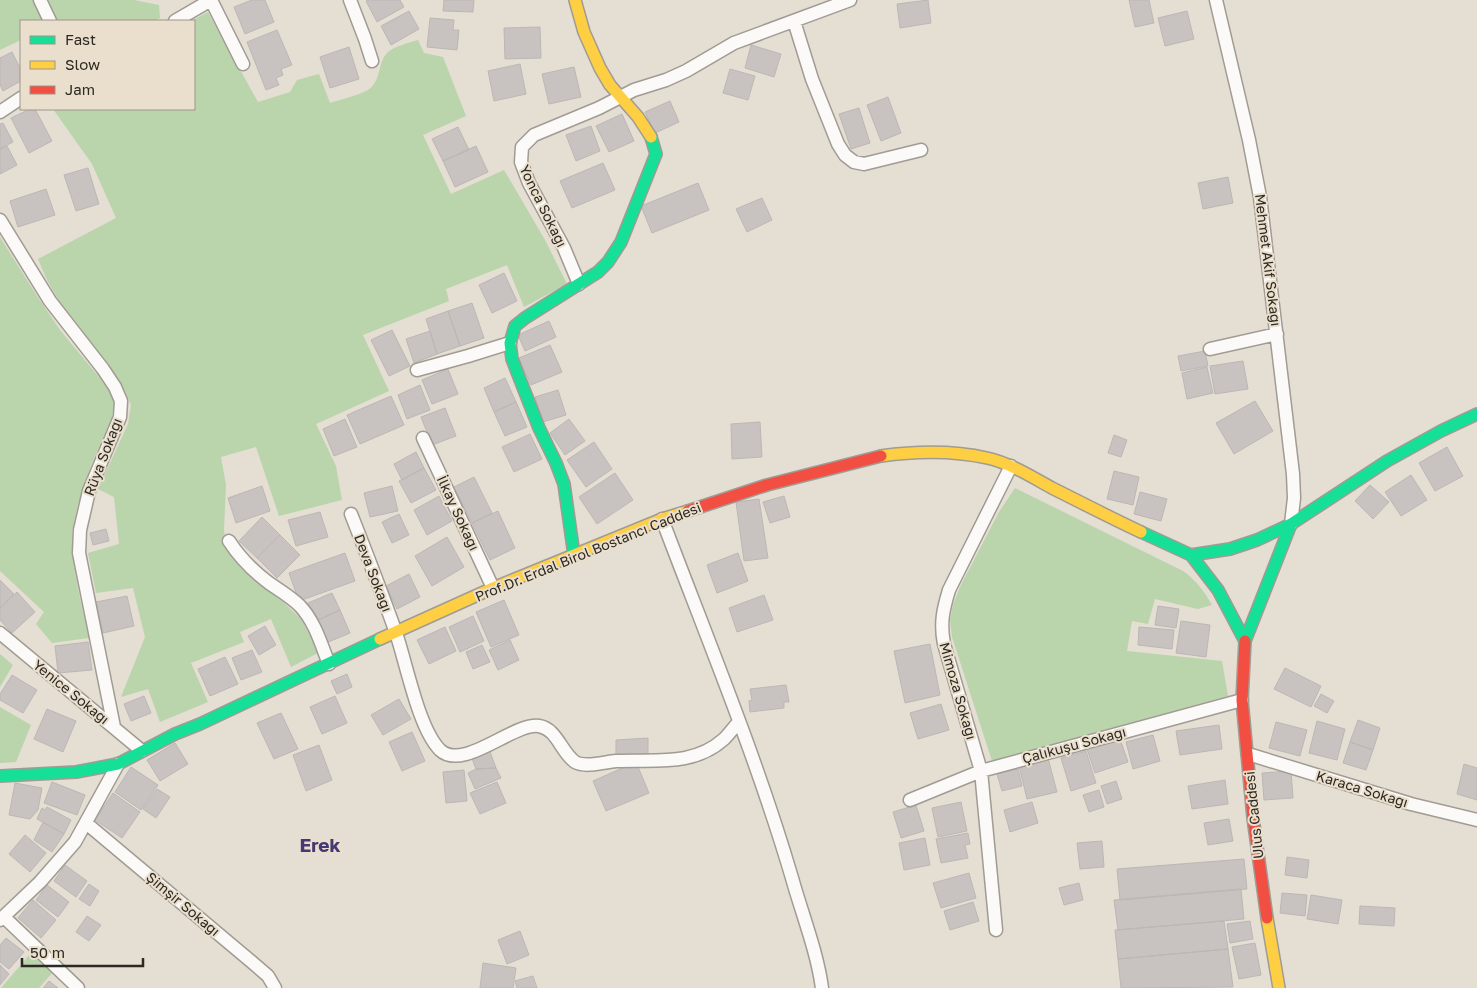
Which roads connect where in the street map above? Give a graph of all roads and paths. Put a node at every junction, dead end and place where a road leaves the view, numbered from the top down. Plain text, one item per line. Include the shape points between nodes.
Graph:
1 (40, 0) edge
2 (211, 0) edge
3 (350, 0) edge
4 (575, 0) edge
5 (850, 0) edge
6 (1216, 0) edge
7 (50, 20) edge
8 (177, 20) edge
9 (794, 21) junction
10 (372, 61) dead end
11 (243, 64) dead end
12 (620, 97) junction
13 (20, 99) edge
14 (0, 112) edge
15 (921, 150) dead end
16 (0, 220) edge
17 (579, 284) junction
18 (1277, 334) junction
19 (510, 343) junction
20 (1210, 349) dead end
21 (417, 370) dead end
22 (1477, 414) edge
23 (423, 438) dead end
24 (1011, 466) junction
25 (351, 514) dead end
26 (662, 519) junction
27 (1291, 524) junction
28 (230, 541) dead end
29 (574, 555) junction
30 (1191, 555) junction
31 (494, 588) junction
32 (396, 632) junction
33 (0, 633) edge
34 (1245, 640) junction
35 (329, 664) junction
36 (1242, 700) junction
37 (739, 722) junction
38 (114, 727) junction
39 (142, 751) junction
40 (1248, 754) junction
41 (118, 764) junction
42 (981, 771) junction
43 (0, 776) edge
44 (910, 800) dead end
45 (1477, 820) edge
46 (86, 823) junction
47 (2, 919) edge
48 (996, 930) dead end
49 (78, 988) edge
50 (275, 988) edge
51 (822, 988) edge
52 (1279, 988) edge

1 - 7 street
2 - 8 street
2 - 11 street
3 - 10 street
4 - 12 street via 594,56
5 - 9 street, Yonca Sokağı
6 - 18 street, Mehmet Akif Sokağı via 1260,197
9 - 12 street, Yonca Sokağı via 734,42 686,71
9 - 15 street via 812,79 845,155 864,164
12 - 17 street via 649,133 656,154 622,242 598,272
12 - 17 street, Yonca Sokağı via 534,135 522,147 521,162 529,183 564,248
13 - 14 street
16 - 38 street, Rüya Sokağı via 50,301 103,368 122,401 120,417 89,491 80,530 79,553
17 - 19 street via 515,326
18 - 20 street
18 - 27 street, Mehmet Akif Sokağı via 1293,474
19 - 21 street
19 - 29 street via 523,390 564,484
22 - 27 street via 1387,460
23 - 31 street, İlkay Sokağı
24 - 26 street, Prof.Dr. Erdal Birol Bostancı Caddesi via 988,458 949,452 897,453 792,478
24 - 30 street, Prof.Dr. Erdal Birol Bostancı Caddesi via 1104,516
24 - 42 street, Mimoza Sokağı via 949,590 941,629
25 - 32 street, Deva Sokağı
26 - 29 street, Prof.Dr. Erdal Birol Bostancı Caddesi
26 - 37 street
27 - 30 street via 1230,549
27 - 34 street, Ulus Caddesi
28 - 35 street via 250,568 304,612
29 - 31 street, Prof.Dr. Erdal Birol Bostancı Caddesi
30 - 34 street via 1218,590
31 - 32 street, Prof.Dr. Erdal Birol Bostancı Caddesi
32 - 35 street, Prof.Dr. Erdal Birol Bostancı Caddesi
32 - 37 street, Deva Sokağı via 426,727 441,751 448,754 465,755 537,725 553,734 577,763 679,760 707,751
33 - 38 street, Yenice Sokağı
34 - 36 street, Ulus Caddesi
35 - 39 street, Prof.Dr. Erdal Birol Bostancı Caddesi
36 - 40 street, Ulus Caddesi
36 - 42 street, Çalıkuşu Sokağı
37 - 51 street via 786,859
38 - 39 street, Yenice Sokağı
39 - 41 street, Prof.Dr. Erdal Birol Bostancı Caddesi
40 - 45 street, Karaca Sokağı via 1394,800
40 - 52 street, Ulus Caddesi via 1253,818
41 - 43 street, Prof.Dr. Erdal Birol Bostancı Caddesi via 76,772
41 - 46 street
42 - 44 street, Çalıkuşu Sokağı
42 - 48 street, Mimoza Sokağı
46 - 47 street via 66,853
46 - 50 street, Şimşir Sokağı via 268,976
47 - 49 street

